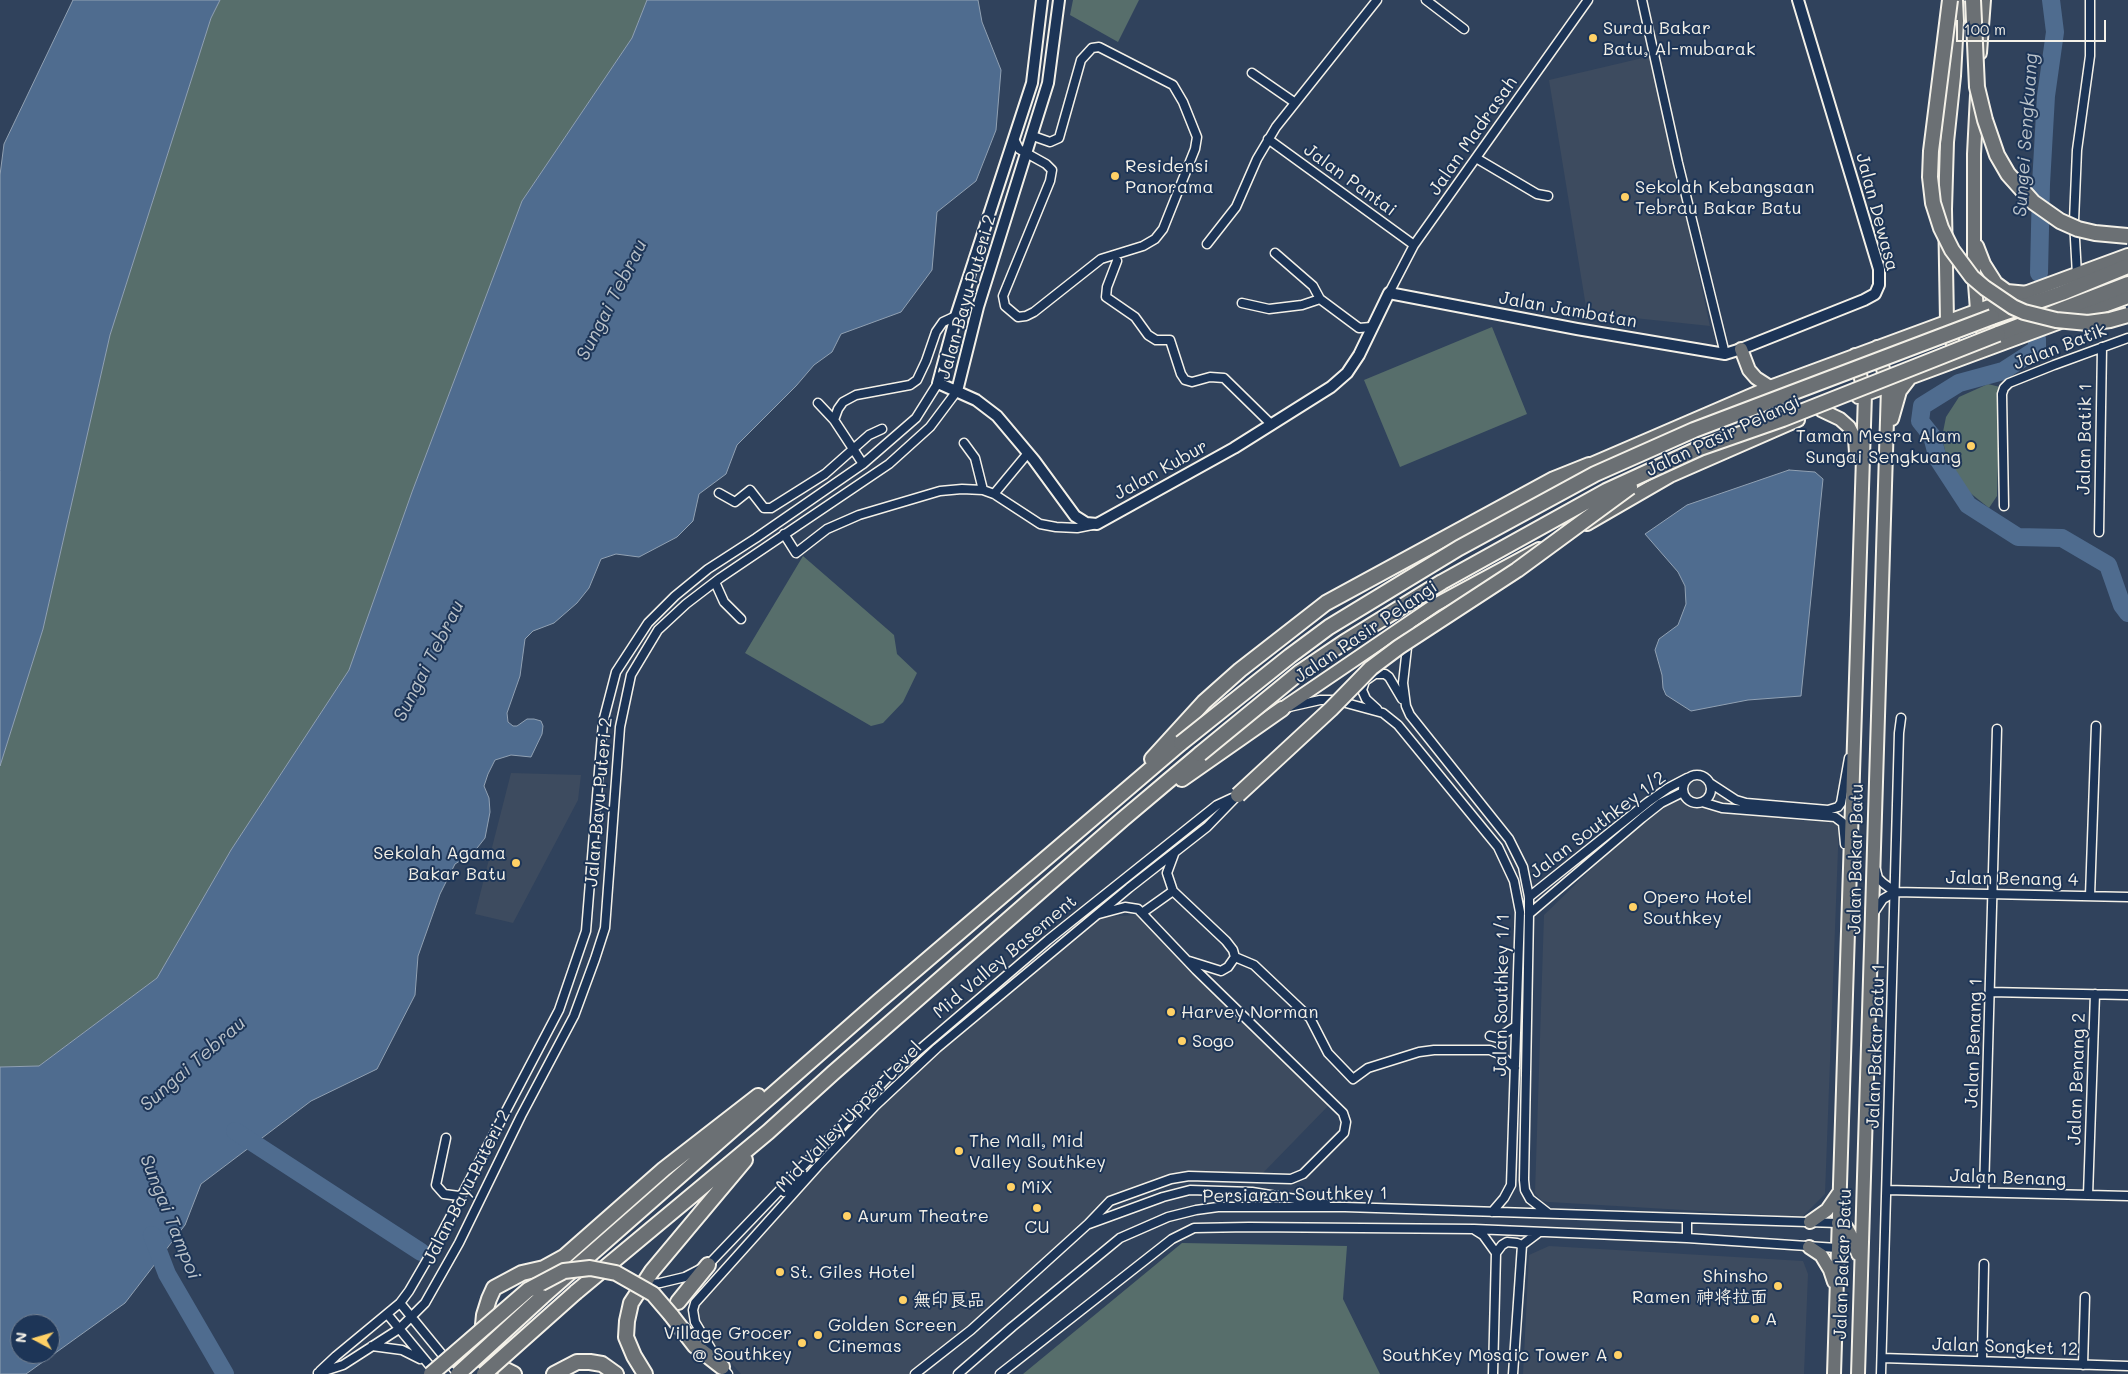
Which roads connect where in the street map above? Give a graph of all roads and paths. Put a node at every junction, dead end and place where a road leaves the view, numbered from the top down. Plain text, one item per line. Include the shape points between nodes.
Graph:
1 (1042, 0) edge
2 (1059, 0) edge
3 (1426, 0) edge
4 (1588, 0) edge
5 (1642, 0) edge
6 (1798, 0) edge
7 (1950, 0) edge
8 (1956, 0) edge
9 (1973, 0) edge
10 (1984, 0) edge
11 (2090, 0) edge
12 (1373, 1) edge
13 (1464, 29) dead end
14 (1252, 73) dead end
15 (1294, 102) junction
16 (1033, 136) junction
17 (1268, 139) junction
18 (1015, 141) junction
19 (1027, 155) junction
20 (1476, 158) junction
21 (1548, 196) dead end
22 (2128, 236) edge
23 (1973, 237) junction
24 (1207, 244) dead end
25 (1414, 245) junction
26 (1275, 253) dead end
27 (2128, 256) edge
28 (1117, 261) dead end
29 (2128, 266) edge
30 (2077, 275) junction
31 (2128, 284) edge
32 (1389, 293) junction
33 (2028, 293) junction
34 (2128, 297) edge
35 (1320, 299) junction
36 (1242, 303) dead end
37 (1977, 310) junction
38 (2128, 315) edge
39 (956, 316) junction
40 (1948, 322) junction
41 (1371, 327) junction
42 (2128, 338) edge
43 (1877, 347) junction
44 (1988, 348) junction
45 (2102, 348) junction
46 (1742, 349) junction
47 (1725, 354) junction
48 (1855, 355) junction
49 (1957, 360) junction
50 (1910, 378) junction
51 (938, 383) junction
52 (1770, 387) junction
53 (1888, 387) junction
54 (957, 391) junction
55 (1864, 394) junction
56 (818, 403) dead end
57 (1821, 410) junction
58 (834, 420) junction
59 (1272, 425) junction
60 (882, 428) dead end
61 (964, 443) dead end
62 (1886, 446) junction
63 (854, 449) junction
64 (1028, 453) junction
65 (863, 464) junction
66 (1589, 465) joint
67 (1653, 470) junction
68 (983, 490) junction
69 (719, 493) dead end
70 (1861, 493) junction
71 (994, 494) junction
72 (2004, 506) dead end
73 (1097, 524) junction
74 (2098, 532) dead end
75 (784, 534) junction
76 (714, 582) junction
77 (741, 619) dead end
78 (1410, 621) junction
79 (1406, 706) junction
80 (1282, 709) junction
81 (1383, 713) junction
82 (1901, 718) dead end
83 (2096, 726) dead end
84 (1997, 729) dead end
85 (1854, 747) junction
86 (1687, 778) junction
87 (1710, 783) junction
88 (1683, 792) junction
89 (1238, 795) junction
90 (1702, 802) junction
91 (1106, 809) junction
92 (1123, 819) junction
93 (1175, 852) junction
94 (1873, 862) junction
95 (1850, 887) junction
96 (1173, 891) junction
97 (1895, 892) junction
98 (1993, 894) junction
99 (2090, 896) junction
100 (1529, 897) junction
101 (2128, 897) edge
102 (1142, 913) junction
103 (1099, 914) junction
104 (1529, 914) junction
105 (1872, 915) junction
106 (1235, 957) junction
107 (1187, 960) junction
108 (1990, 992) junction
109 (2095, 994) junction
110 (2128, 995) edge
111 (879, 1001) junction
112 (1516, 1026) junction
113 (1490, 1036) dead end
114 (1515, 1068) junction
115 (768, 1132) junction
116 (446, 1138) dead end
117 (818, 1166) junction
118 (1887, 1190) junction
119 (1839, 1192) junction
120 (1984, 1192) junction
121 (2088, 1195) junction
122 (459, 1196) junction
123 (2128, 1196) edge
124 (1862, 1200) junction
125 (766, 1205) junction
126 (1345, 1207) junction
127 (1492, 1212) junction
128 (1550, 1214) junction
129 (1688, 1219) junction
130 (1810, 1222) junction
131 (1838, 1223) junction
132 (1088, 1224) junction
133 (1474, 1229) junction
134 (1543, 1232) junction
135 (1850, 1234) junction
136 (1687, 1238) junction
137 (1522, 1245) junction
138 (1809, 1246) junction
139 (1837, 1248) junction
140 (1496, 1253) junction
141 (1984, 1264) dead end
142 (708, 1265) junction
143 (1860, 1271) junction
144 (643, 1285) junction
145 (1836, 1292) junction
146 (2084, 1297) dead end
147 (678, 1302) dead end
148 (400, 1303) junction
149 (388, 1315) junction
150 (413, 1317) junction
151 (399, 1329) junction
152 (372, 1346) junction
153 (1882, 1358) junction
154 (1982, 1361) junction
155 (2084, 1365) junction
156 (2128, 1366) edge
157 (430, 1369) edge
158 (725, 1370) edge
159 (318, 1374) edge
160 (436, 1374) edge
161 (458, 1374) edge
162 (484, 1374) edge
163 (514, 1374) edge
164 (554, 1374) edge
165 (616, 1374) edge
166 (645, 1374) edge
167 (915, 1374) edge
168 (958, 1374) edge
169 (1000, 1374) edge
170 (1493, 1374) edge
171 (1513, 1374) edge
172 (1834, 1374) edge
173 (1858, 1374) edge
174 (1881, 1374) edge

1 - 18 street, Jalan Bayu Puteri 2 via 1032,83
2 - 16 street, Jalan Bayu Puteri 2 via 1048,83
3 - 13 street
4 - 20 street, Jalan Madrasah
5 - 47 street
6 - 46 street, Jalan Dewasa via 1879,269 1879,285 1875,294 1864,300
7 - 38 highway, bridge via 1930,176 1933,203 1952,250 1984,288 2024,312 2088,323
8 - 40 main road via 1945,209
9 - 22 highway, bridge via 1978,87 1997,155 2008,174 2033,202 2060,221 2095,233
10 - 23 main road via 1974,136
11 - 30 street via 2090,56 2077,150 2074,221
12 - 15 street
14 - 15 street
15 - 17 street
16 - 19 street, Jalan Bayu Puteri 2
16 - 19 street via 1050,142 1059,138 1081,60 1092,48 1099,46 1173,85 1197,137 1163,229 1155,239 1100,260 1034,312 1018,317 1005,306 1003,296 1052,170
17 - 24 street via 1236,207
17 - 25 street, Jalan Pantai
18 - 19 street via 1019,150
18 - 39 street, Jalan Bayu Puteri 2
19 - 54 street, Jalan Bayu Puteri 2 via 978,307
20 - 21 street via 1537,194
20 - 25 street, Jalan Madrasah
23 - 33 main road via 1996,283 2007,291
23 - 37 main road
25 - 32 street, Jalan Madrasah
26 - 35 street via 1313,286
27 - 30 main road, Jalan Pasir Pelangi
28 - 59 street via 1106,297 1135,317 1148,335 1156,340 1170,340 1185,380 1224,378
29 - 91 highway, bridge via 1694,430 1595,474 1460,548 1329,627 1181,743
30 - 33 main road, Jalan Pasir Pelangi
31 - 67 highway, bridge via 1700,448
32 - 41 street, Jalan Kubur
32 - 47 street, Jalan Jambatan
33 - 37 main road, Jalan Pasir Pelangi
34 - 44 main road, Jalan Pasir Pelangi, bridge
35 - 36 street via 1269,309
35 - 41 street via 1359,328
37 - 40 main road, Jalan Pasir Pelangi
37 - 44 main road
39 - 51 street, Jalan Bayu Puteri 2
39 - 58 street via 943,322 936,332 917,380 910,385 856,395 843,402
40 - 43 main road, Jalan Pasir Pelangi
40 - 49 main road
41 - 59 street, Jalan Kubur via 1360,355 1347,373
42 - 45 street, Jalan Batik
43 - 48 main road, Jalan Pasir Pelangi
43 - 53 main road, Jalan Bakar Batu
44 - 49 main road, Jalan Pasir Pelangi
45 - 72 street, Jalan Batik via 2009,383 2004,388
45 - 74 street, Jalan Batik 1
46 - 47 street, Jalan Jambatan
46 - 52 main road via 1749,370
48 - 52 main road, Jalan Pasir Pelangi
48 - 55 main road, Jalan Bakar Batu
49 - 50 main road, Jalan Pasir Pelangi
50 - 53 main road, Jalan Pasir Pelangi
50 - 62 main road via 1900,392
51 - 54 street
51 - 65 street, Jalan Bayu Puteri 2 via 916,418
52 - 66 main road, Jalan Pasir Pelangi
53 - 55 main road, Jalan Pasir Pelangi
53 - 62 main road, Jalan Bakar Batu
54 - 64 street via 997,416
54 - 75 street, Jalan Bayu Puteri 2 via 930,427 889,464
55 - 57 main road, Jalan Pasir Pelangi
55 - 70 main road, Jalan Bakar Batu
56 - 58 street
57 - 70 main road via 1844,422 1852,433
57 - 78 main road, Jalan Pasir Pelangi via 1670,476
58 - 63 street
59 - 73 street, Jalan Kubur
60 - 63 street
61 - 68 street via 975,458
62 - 94 main road, Jalan Bakar Batu
63 - 65 street
63 - 69 street via 825,474 771,508 764,508 750,490 735,502
64 - 71 street
64 - 73 street via 1075,516
65 - 122 street, Jalan Bayu Puteri 2 via 708,569 675,596 648,623 616,672 603,722 586,932 558,1010
66 - 91 highway via 1554,479 1326,603 1204,702
67 - 89 highway, bridge via 1517,570 1371,668
67 - 92 highway, bridge via 1606,491 1442,582 1343,643 1300,672
68 - 71 street
68 - 75 street via 962,488 940,492 859,515 827,529 796,553
70 - 85 main road, Jalan Bakar Batu
71 - 73 street via 1040,524 1077,528
75 - 76 street, Jalan Bayu Puteri 2
76 - 77 street via 724,602
76 - 150 street, Jalan Bayu Puteri 2 via 658,630 631,676 620,727 604,928 595,960 574,1016 459,1243 425,1303
78 - 79 street, Jalan Southkey 1/1 via 1403,683
78 - 80 main road, Jalan Pasir Pelangi
79 - 81 street via 1389,677 1374,674 1365,681 1363,694
79 - 100 street, Jalan Southkey 1/1 via 1508,839 1523,867
80 - 81 street, Jalan Southkey 1/1 via 1334,700
80 - 92 highway
81 - 112 street, Jalan Southkey 1/1 via 1398,725 1498,847 1514,880 1520,912
82 - 97 street, Jalan Bakar Batu 1
83 - 99 street
84 - 98 street, Jalan Benang 1
85 - 87 street via 1841,803 1828,810 1746,803
85 - 95 main road, Jalan Bakar Batu
86 - 87 street via 1699,774
86 - 88 street via 1682,786
86 - 100 street, Jalan Southkey 1/2 via 1648,802
87 - 90 street via 1709,797
88 - 90 street via 1688,801
88 - 104 street, Jalan Southkey 1/2 via 1642,818
89 - 93 street, Mid Valley Upper Level
89 - 125 street, Mid Valley Basement via 1217,805 1048,940 891,1074
90 - 95 street via 1722,808 1840,819
91 - 111 highway
92 - 115 highway
93 - 96 street via 1167,873
93 - 103 street, Mid Valley Upper Level
94 - 97 street via 1878,878
94 - 105 main road, Jalan Bakar Batu
95 - 119 main road, Jalan Bakar Batu
96 - 102 street
96 - 106 street via 1226,941
97 - 98 street, Jalan Benang 4
97 - 105 street via 1883,899
97 - 118 street, Jalan Bakar Batu 1
98 - 99 street, Jalan Benang 4
98 - 108 street, Jalan Benang 1
99 - 101 street, Jalan Benang 4
100 - 104 street, Jalan Southkey 1/1
102 - 103 street, Mid Valley Upper Level via 1132,906
102 - 107 street
103 - 117 street, Mid Valley Upper Level via 937,1048
104 - 128 street, Jalan Southkey 1/1 via 1524,1180 1530,1200
105 - 124 main road, Jalan Bakar Batu
106 - 107 street via 1228,967 1220,971
106 - 114 street via 1254,965 1310,1018 1328,1053 1353,1079 1368,1068 1434,1050 1490,1050
107 - 132 street via 1343,1113 1346,1122 1344,1132 1303,1174 1291,1179 1208,1176 1171,1179 1110,1201
108 - 109 street
108 - 120 street, Jalan Benang 1
109 - 110 street
109 - 121 street, Jalan Benang 2
111 - 161 highway, bridge
111 - 163 highway via 664,1169 564,1257 494,1288 484,1315 482,1335 489,1355 504,1370
112 - 113 street via 1498,1038
112 - 114 street, Jalan Southkey 1/1
114 - 127 street, Jalan Southkey 1/1 via 1511,1185
115 - 144 highway
115 - 162 highway, bridge via 576,1292
116 - 122 street via 436,1185 444,1194
117 - 125 street
117 - 158 street, Mid Valley Upper Level via 695,1303 695,1322
118 - 120 street, Jalan Benang
118 - 153 street, Jalan Bakar Batu 1
119 - 130 main road via 1827,1210
119 - 131 main road, Jalan Bakar Batu
120 - 121 street, Jalan Benang
121 - 123 street, Jalan Benang
122 - 148 street, Jalan Bayu Puteri 2 via 434,1248
124 - 135 main road
124 - 143 main road, Jalan Bakar Batu
125 - 142 street
126 - 127 street, Persiaran Southkey 1
126 - 132 street via 1252,1192 1190,1190
126 - 168 street, Persiaran Southkey 1 via 1218,1207 1168,1217 1146,1226 1120,1238
127 - 128 street, Persiaran Southkey 1
128 - 129 street, Persiaran Southkey 1
129 - 130 street, Persiaran Southkey 1
129 - 136 street
130 - 131 street, Persiaran Southkey 1
131 - 135 main road
131 - 139 main road, Jalan Bakar Batu
132 - 167 street via 971,1330
133 - 134 street, Persiaran Southkey 1
133 - 140 street via 1483,1234
133 - 169 street, Persiaran Southkey 1 via 1194,1228 1172,1239
134 - 136 street, Persiaran Southkey 1
134 - 137 street
135 - 139 main road
135 - 143 main road
136 - 138 street, Persiaran Southkey 1
137 - 140 street via 1507,1242
137 - 171 street
138 - 139 street, Persiaran Southkey 1
138 - 145 main road via 1826,1262
139 - 145 main road, Jalan Bakar Batu
140 - 170 street
141 - 154 street
142 - 144 street via 685,1277
142 - 147 highway
143 - 173 main road, Jalan Bakar Batu
144 - 166 highway via 632,1303 626,1337
145 - 172 main road, Jalan Bakar Batu
146 - 155 street
148 - 149 street, Jalan Bayu Puteri 2
148 - 150 street
149 - 151 street
149 - 159 street, Jalan Bayu Puteri 2
150 - 151 street, Jalan Bayu Puteri 2
150 - 161 street
151 - 152 street, Jalan Bayu Puteri 2
151 - 157 street
152 - 157 street via 402,1350
152 - 159 street, Jalan Bayu Puteri 2 via 344,1365
153 - 154 street, Jalan Songket 12
153 - 174 street, Jalan Bakar Batu 1
154 - 155 street, Jalan Songket 12
155 - 156 street, Jalan Songket 12
157 - 158 highway, bridge via 528,1290 564,1271 590,1268 616,1273 652,1294 695,1346
157 - 160 street
164 - 165 highway via 577,1362 590,1362 602,1364

